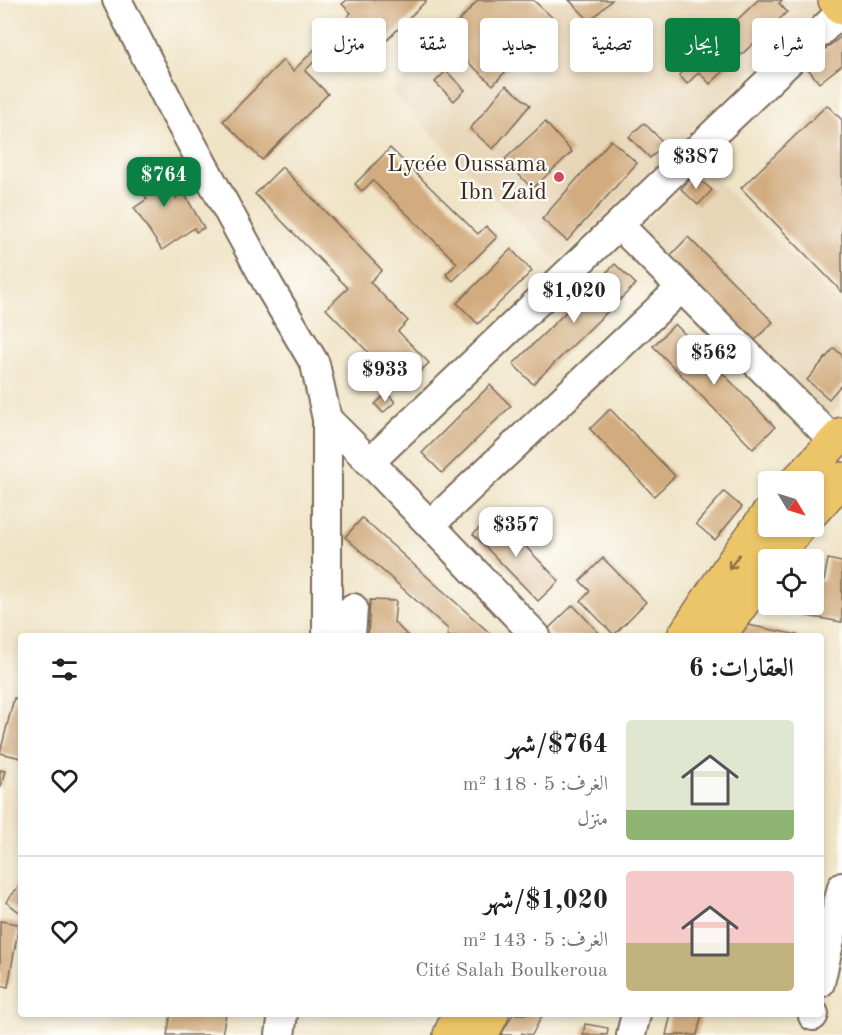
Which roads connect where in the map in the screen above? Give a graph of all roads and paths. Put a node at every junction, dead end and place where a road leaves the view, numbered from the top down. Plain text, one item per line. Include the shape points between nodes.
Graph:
1 (117, 0) edge
2 (835, 0) edge
3 (842, 10) edge
4 (619, 225) junction
5 (681, 288) junction
6 (327, 419) junction
7 (838, 438) edge
8 (370, 462) junction
9 (806, 471) edge
10 (842, 479) edge
11 (824, 499) edge
12 (430, 525) junction
13 (758, 528) edge
14 (791, 537) edge
15 (781, 549) edge
16 (758, 581) edge
17 (353, 608) dead end
18 (327, 633) edge
19 (351, 633) edge
20 (533, 633) edge
21 (686, 633) edge
22 (721, 633) edge
23 (842, 887) edge
24 (824, 966) edge
25 (283, 1017) edge
26 (458, 1017) edge
27 (490, 1017) edge
28 (635, 1017) edge
29 (280, 1035) edge
30 (450, 1035) edge
31 (481, 1035) edge
32 (632, 1035) edge

1 - 6 street via 315,364
2 - 3 main road
3 - 4 street
4 - 5 street
4 - 8 street
5 - 7 street
5 - 12 street
6 - 8 street
6 - 18 street
7 - 9 main road
8 - 12 street
10 - 11 main road
12 - 20 street
13 -> 21 main road
14 - 15 main road
16 - 22 main road
17 - 19 street
23 - 24 street
25 - 29 street
26 - 30 main road
27 - 31 main road
28 - 32 street

